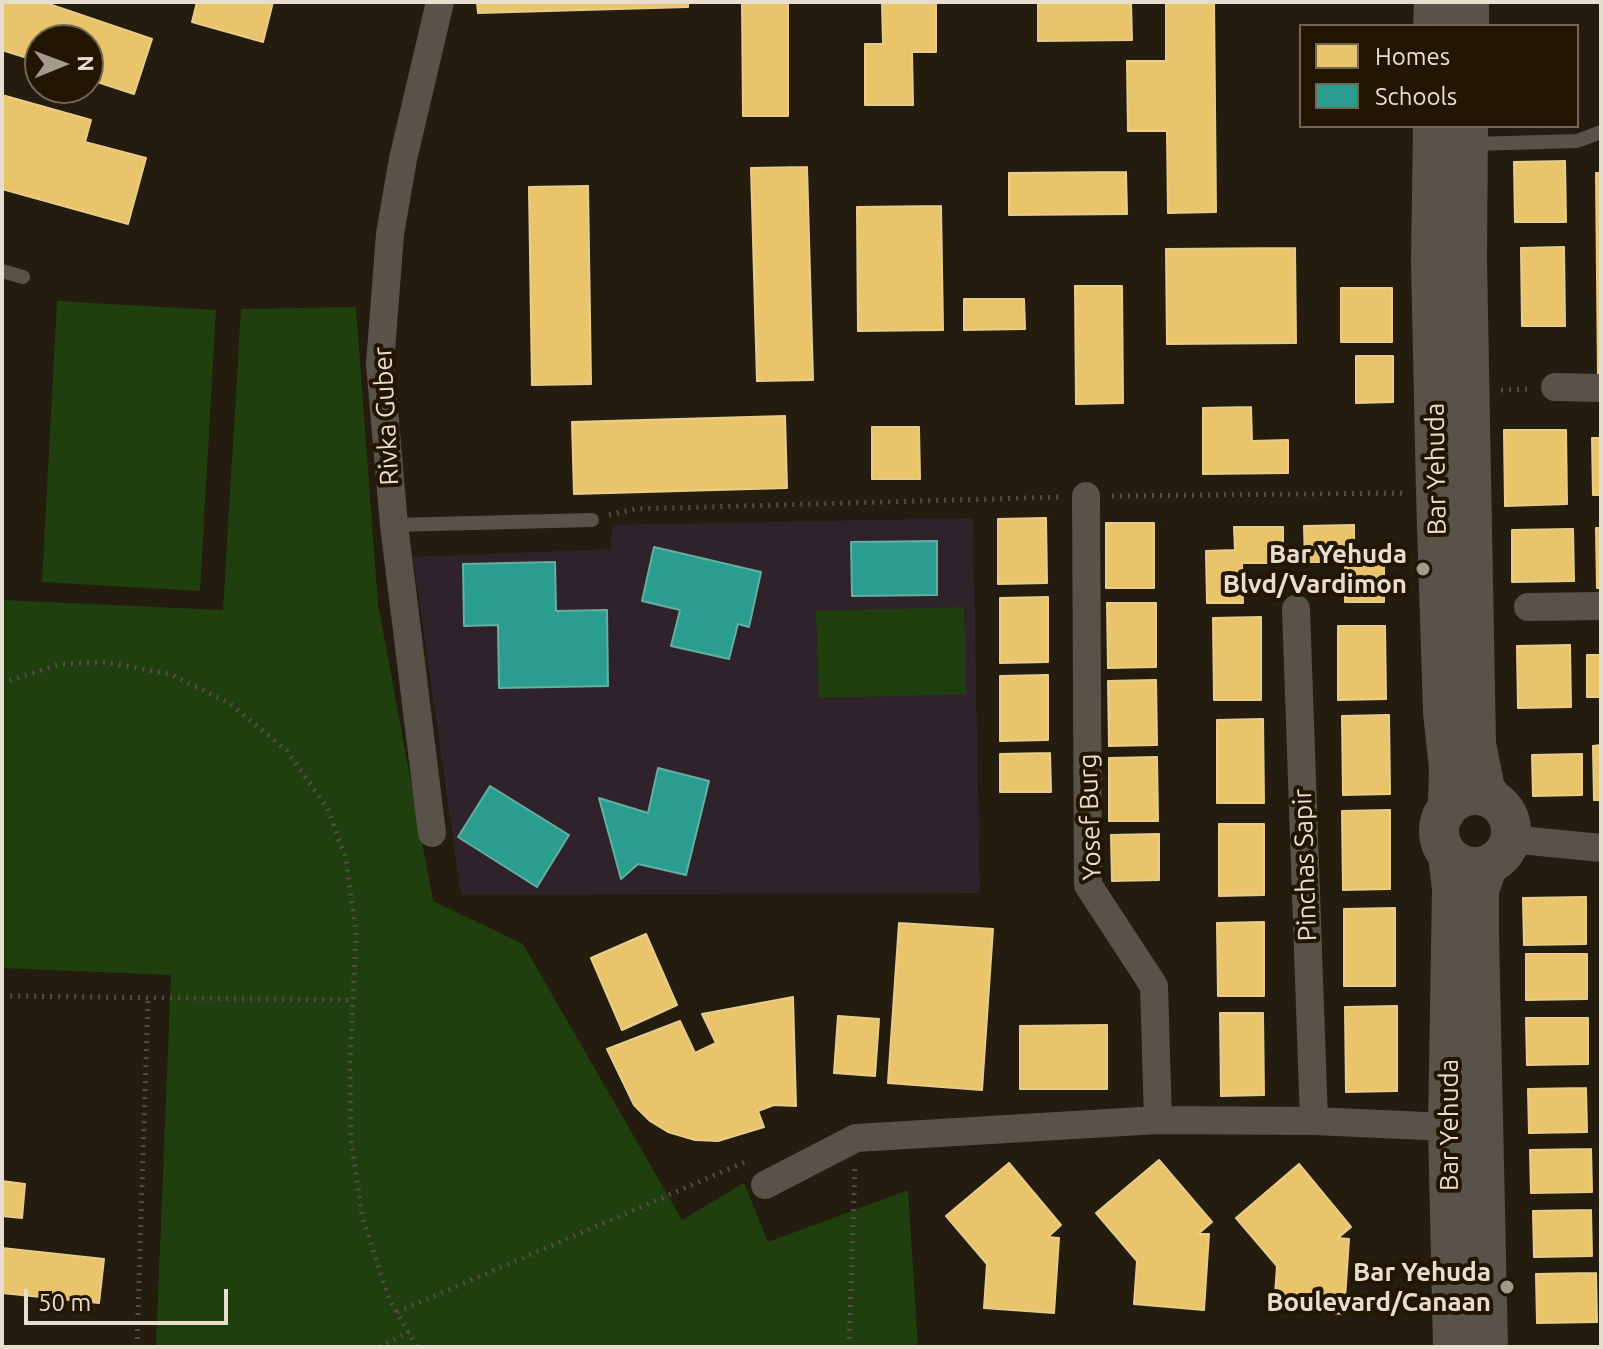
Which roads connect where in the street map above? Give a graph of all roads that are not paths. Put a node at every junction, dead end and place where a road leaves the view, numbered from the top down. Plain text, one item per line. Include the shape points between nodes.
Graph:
1 (440, 2) edge
2 (1434, 2) edge
3 (1469, 2) edge
4 (1433, 24) edge
5 (1469, 24) edge
6 (1601, 132) edge
7 (1450, 133) edge
8 (2, 271) edge
9 (23, 277) dead end
10 (1555, 387) road end
11 (1601, 388) edge
12 (1086, 496) road end
13 (592, 520) road end
14 (394, 525) junction
15 (1601, 606) edge
16 (1528, 607) dead end
17 (1296, 609) dead end
18 (1493, 800) junction
19 (1446, 811) junction
20 (432, 833) dead end
21 (1601, 848) edge
22 (1499, 852) junction
23 (1448, 855) junction
24 (1158, 1120) junction
25 (1314, 1121) junction
26 (1448, 1127) junction
27 (765, 1185) road end
28 (1453, 1347) edge
29 (1488, 1347) edge

1 - 14 street, Rivka Guber via 403,159 383,308 380,364
2 - 4 street
3 - 5 street
6 - 7 lane via 1577,141
7 - 18 street, Bar Yehuda via 1469,392 1476,744 1485,789
7 - 19 street, Bar Yehuda via 1431,261 1443,712 1449,768
8 - 9 lane
10 - 11 street
12 - 24 street, Yosef Burg via 1088,885 1154,986
13 - 14 lane
14 - 20 street, Rivka Guber
15 - 16 street
17 - 25 street, Pinchas Sapir
18 - 19 street via 1462,798
18 - 22 street via 1507,817
19 - 23 street via 1439,833
21 - 22 street
22 - 23 street via 1467,866
22 - 29 street, Bar Yehuda via 1479,890
23 - 26 street, Bar Yehuda
24 - 25 street
24 - 27 street via 856,1138
25 - 26 street
26 - 28 street, Bar Yehuda

